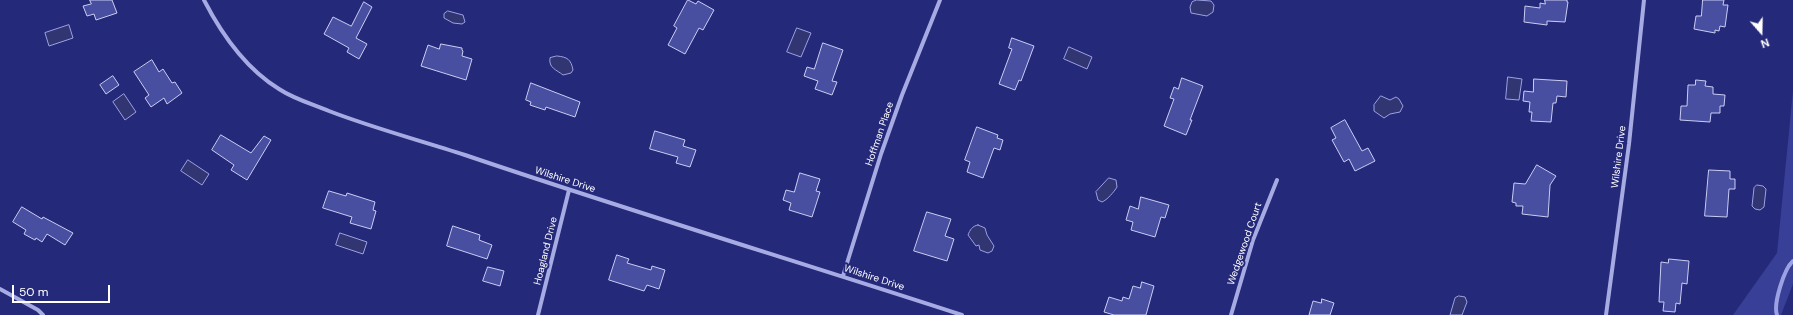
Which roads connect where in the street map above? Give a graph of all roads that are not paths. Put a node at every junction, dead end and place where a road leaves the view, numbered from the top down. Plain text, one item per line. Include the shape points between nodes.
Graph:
1 (204, 0) edge
2 (940, 0) edge
3 (1644, 0) edge
4 (1276, 180) dead end
5 (569, 190) junction
6 (843, 276) junction
7 (0, 289) edge
8 (43, 315) edge
9 (538, 315) edge
10 (962, 315) edge
11 (1231, 315) edge
12 (1606, 315) edge

1 - 5 street, Wilshire Drive via 233,47 243,58 264,79 299,100 365,125 424,141
2 - 6 street, Hoffman Place via 881,154
3 - 12 street, Wilshire Drive via 1629,144
4 - 11 street, Wedgewood Court via 1253,240
5 - 6 street, Wilshire Drive
5 - 9 street, Hoagland Drive
6 - 10 street, Wilshire Drive
7 - 8 street

